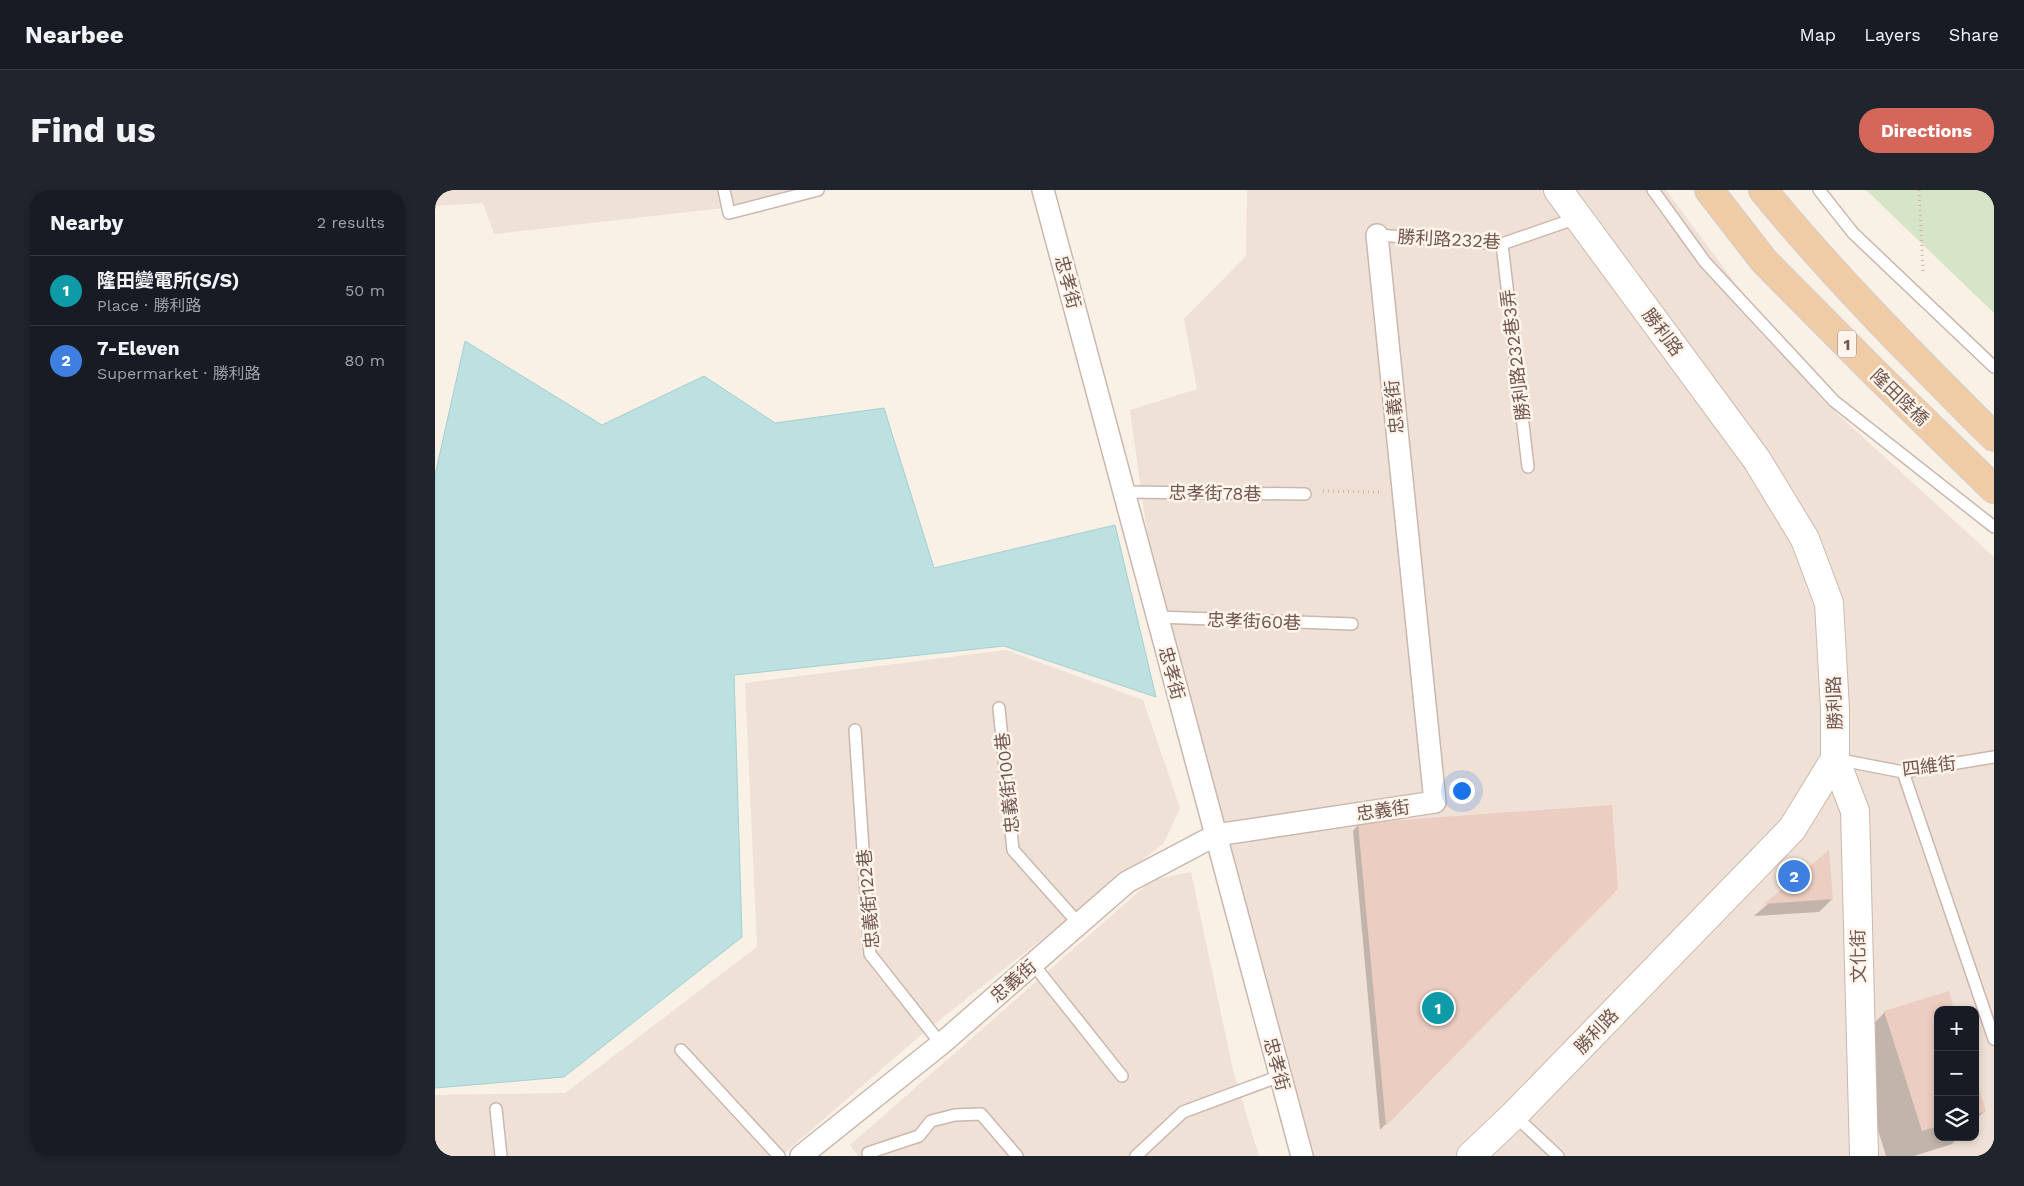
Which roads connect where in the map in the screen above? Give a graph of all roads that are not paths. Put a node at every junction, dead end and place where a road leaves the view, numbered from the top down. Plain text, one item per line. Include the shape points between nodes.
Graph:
1 (723, 190) edge
2 (818, 190) edge
3 (1043, 190) edge
4 (1558, 190) edge
5 (1653, 190) edge
6 (1709, 190) edge
7 (1763, 190) edge
8 (1819, 190) edge
9 (1577, 218) junction
10 (1377, 235) joint
11 (1502, 244) junction
12 (1994, 367) edge
13 (1994, 437) edge
14 (1528, 466) dead end
15 (1994, 489) edge
16 (1124, 492) junction
17 (1305, 494) road end
18 (1994, 527) edge
19 (1157, 617) junction
20 (1352, 624) dead end
21 (999, 708) dead end
22 (855, 730) dead end
23 (1994, 758) edge
24 (1835, 759) junction
25 (1903, 772) junction
26 (1216, 835) junction
27 (1079, 924) junction
28 (1033, 964) junction
29 (1994, 1039) edge
30 (941, 1044) junction
31 (681, 1050) dead end
32 (1122, 1076) dead end
33 (1280, 1076) junction
34 (497, 1109) dead end
35 (1514, 1115) junction
36 (868, 1153) dead end
37 (501, 1156) edge
38 (779, 1156) edge
39 (801, 1156) edge
40 (1017, 1156) edge
41 (1135, 1156) edge
42 (1302, 1156) edge
43 (1471, 1156) edge
44 (1559, 1156) edge
45 (1864, 1156) edge

1 - 2 lane via 729,213
3 - 16 street, 忠孝街
4 - 9 main road, 勝利路
5 - 18 lane via 1705,262 1834,401
6 - 15 main road, 隆田陸橋 / 1 via 1764,261
7 - 13 main road, 1 via 1798,233
8 - 12 lane via 1853,233
9 - 11 lane, 勝利路232巷
9 - 24 main road, 勝利路 via 1757,460 1805,539 1829,603
10 - 11 lane, 勝利路232巷
10 - 26 street, 忠義街 via 1435,802
11 - 14 lane, 勝利路232巷3弄
16 - 17 lane, 忠孝街78巷
16 - 19 street, 忠孝街
19 - 20 lane, 忠孝街60巷
19 - 26 street, 忠孝街
21 - 27 lane, 忠義街100巷 via 1013,850
22 - 30 lane, 忠義街122巷 via 870,954
23 - 25 lane, 四維街
24 - 25 lane, 四維街
24 - 35 main road, 勝利路 via 1792,829
24 - 45 main road, 文化街 via 1855,810
25 - 29 lane
26 - 27 street, 忠義街 via 1127,882
26 - 33 street, 忠孝街
27 - 28 street, 忠義街
28 - 30 street, 忠義街
28 - 32 lane
30 - 39 street, 忠義街
31 - 38 lane
33 - 41 lane via 1183,1112
33 - 42 street, 忠孝街
34 - 37 lane
35 - 43 main road, 勝利路
35 - 44 lane
36 - 40 lane via 919,1136 931,1120 981,1114

